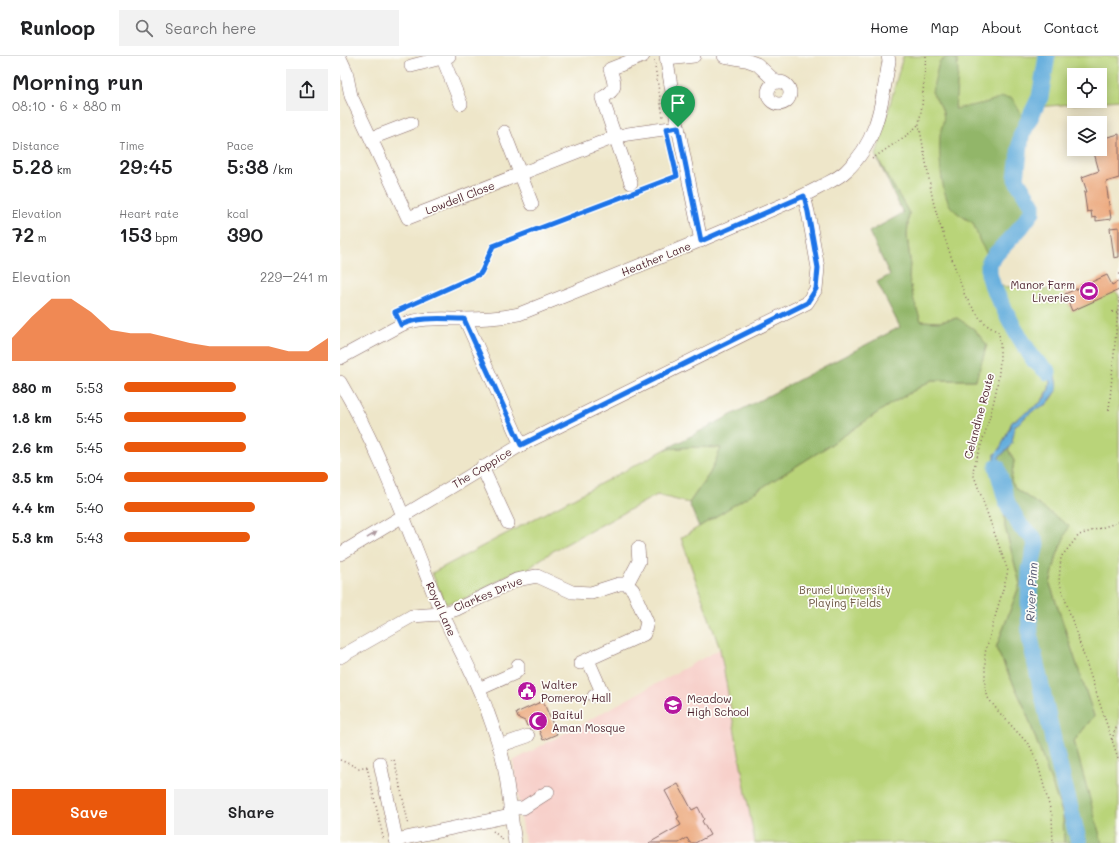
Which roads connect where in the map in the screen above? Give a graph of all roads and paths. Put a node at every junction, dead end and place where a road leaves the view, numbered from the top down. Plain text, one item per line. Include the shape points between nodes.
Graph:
1 (643, 56) edge
2 (654, 56) edge
3 (694, 56) edge
4 (724, 56) edge
5 (888, 56) edge
6 (926, 56) edge
7 (446, 57) edge
8 (340, 58) edge
9 (667, 58) edge
10 (411, 66) dead end
11 (776, 82) dead end
12 (461, 104) dead end
13 (411, 123) dead end
14 (919, 124) junction
15 (672, 128) junction
16 (504, 132) dead end
17 (615, 137) junction
18 (372, 138) junction
19 (876, 156) dead end
20 (521, 174) junction
21 (677, 176) dead end
22 (635, 188) junction
23 (804, 196) junction
24 (532, 204) dead end
25 (701, 241) junction
26 (1119, 298) edge
27 (1112, 312) dead end
28 (1118, 312) edge
29 (464, 319) junction
30 (401, 325) junction
31 (340, 358) edge
32 (340, 382) edge
33 (1109, 410) dead end
34 (521, 445) junction
35 (482, 467) junction
36 (403, 517) junction
37 (1119, 522) edge
38 (508, 523) dead end
39 (638, 548) dead end
40 (340, 554) edge
41 (627, 584) junction
42 (441, 614) junction
43 (340, 657) edge
44 (518, 665) dead end
45 (479, 689) junction
46 (594, 696) dead end
47 (1119, 727) edge
48 (528, 736) dead end
49 (1112, 740) junction
50 (499, 746) junction
51 (340, 760) edge
52 (1119, 761) edge
53 (380, 763) junction
54 (367, 766) junction
55 (548, 792) dead end
56 (510, 812) junction
57 (483, 822) junction
58 (411, 837) junction
59 (392, 842) edge
60 (506, 843) edge
61 (515, 843) edge
62 (1053, 843) edge

1 - 17 street via 610,69 614,89 602,98
2 - 15 path
3 - 9 street
4 - 11 street via 756,64
5 - 23 street, Heather Lane via 880,112 866,146 842,175
6 - 14 path, Celandine Route
7 - 10 street
7 - 12 street
8 - 18 street, Lowdell Close via 352,96
9 - 15 street
13 - 18 street
14 - 19 path
14 - 62 path, Celandine Route via 933,201 965,296 979,316 1000,336 998,382 973,470 1008,571 985,653 985,687 988,698 1030,746 1038,764 1052,816
15 - 17 street, Lowdell Close
15 - 25 street
16 - 20 street
17 - 20 street, Lowdell Close
17 - 22 street
18 - 20 street, Lowdell Close via 408,218
20 - 24 street
21 - 22 path
22 - 30 path via 493,246 480,274 395,312
23 - 25 street, Heather Lane
23 - 34 street, The Coppice via 818,268 816,289 807,303
25 - 29 street, Heather Lane via 519,314 499,318
26 - 28 path
27 - 28 path
28 - 33 path
29 - 30 street, Heather Lane via 429,319
29 - 34 street
30 - 31 street, Heather Lane
32 - 36 street, Royal Lane via 374,448
34 - 35 street, The Coppice
35 - 36 street, The Coppice
35 - 38 street
40 -> 36 street, The Coppice
36 - 42 street, Royal Lane
37 - 49 path via 1079,535 1061,557 1059,581
39 - 41 street via 639,561
41 - 42 street, Clarkes Drive via 591,593 572,592 537,576 516,580 457,609
41 - 46 street via 633,590 647,622 644,634 584,662 602,692
42 - 43 street, Clarkes Drive via 412,616
42 - 45 street, Royal Lane
44 - 45 street via 515,673
45 - 50 street, Royal Lane
47 - 49 path via 1115,729
48 - 50 street
49 - 52 path
50 - 56 street, Royal Lane
51 - 54 path via 359,768
53 - 54 path
53 - 58 path via 394,759
53 - 59 street
54 - 59 path
55 - 56 street via 522,808
56 - 57 street
56 - 61 street, Royal Lane
57 - 58 street
57 - 60 path
58 - 59 street

